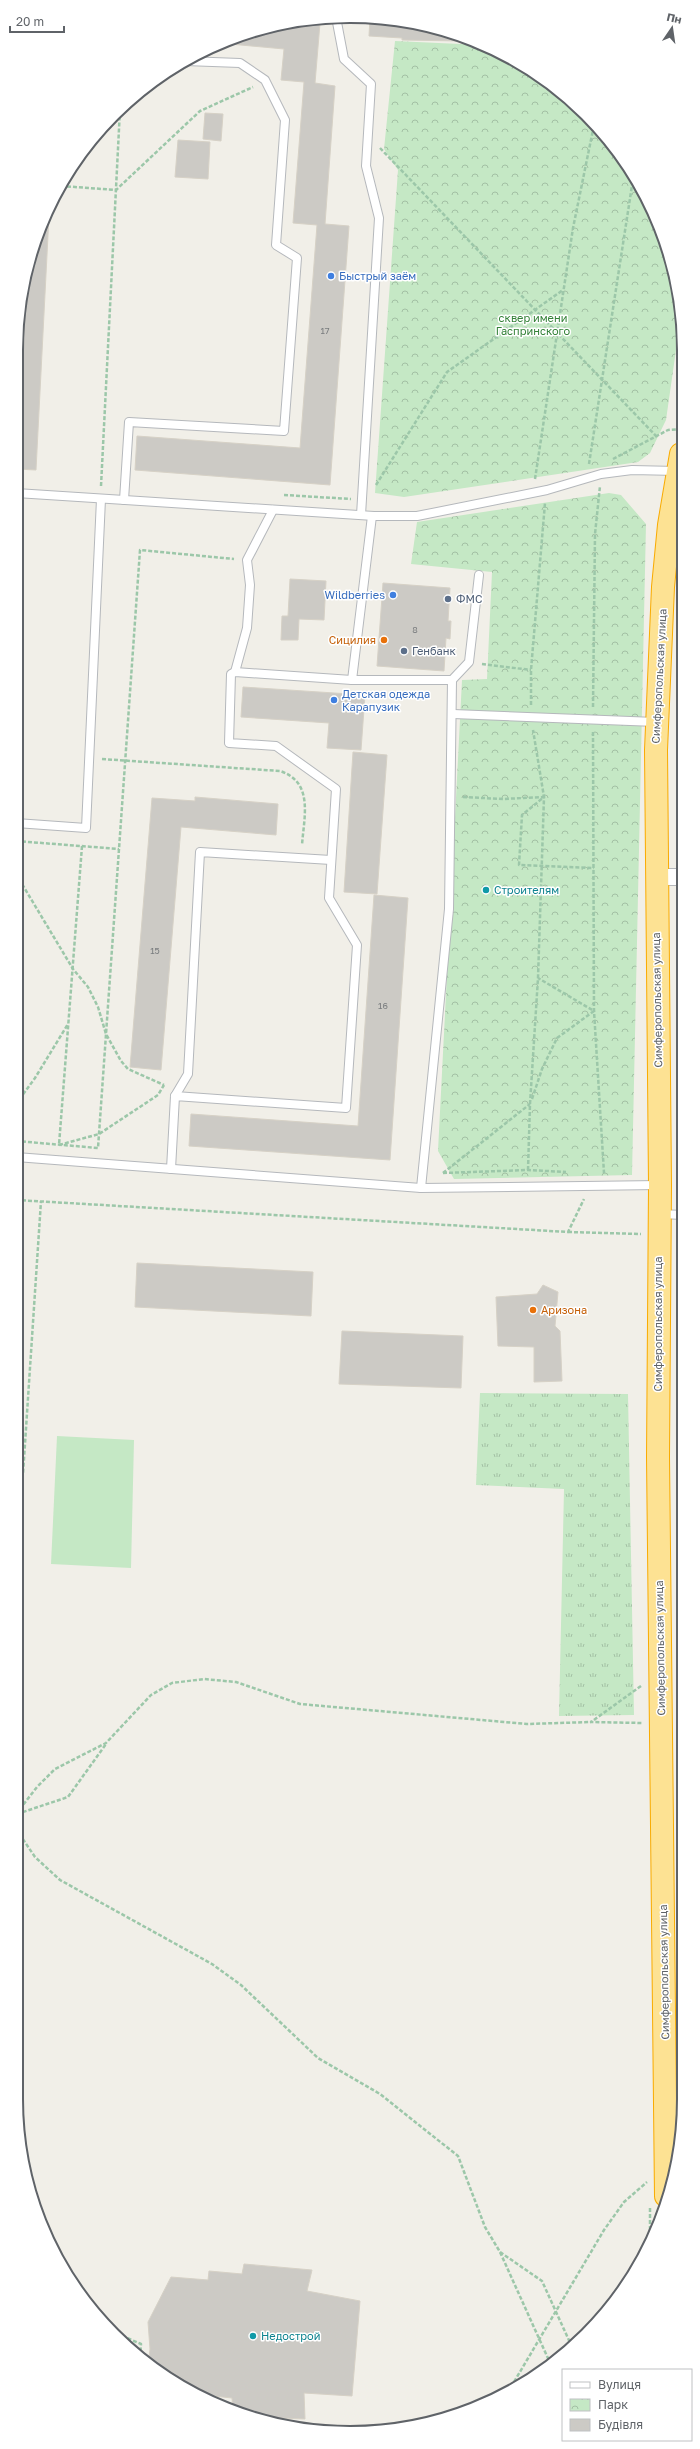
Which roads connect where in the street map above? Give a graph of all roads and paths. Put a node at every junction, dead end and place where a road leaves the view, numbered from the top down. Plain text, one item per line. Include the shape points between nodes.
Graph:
1 (337, 24) edge
2 (197, 61) edge
3 (253, 87) dead end
4 (120, 118) edge
5 (593, 131) edge
6 (368, 135) junction
7 (632, 185) edge
8 (67, 186) edge
9 (116, 190) junction
10 (563, 290) junction
11 (535, 310) junction
12 (557, 332) junction
13 (602, 380) junction
14 (677, 430) edge
15 (657, 436) junction
16 (609, 461) dead end
17 (677, 463) edge
18 (588, 470) dead end
19 (601, 474) junction
20 (542, 479) dead end
21 (677, 480) edge
22 (375, 487) dead end
23 (547, 490) junction
24 (23, 493) edge
25 (276, 495) dead end
26 (101, 498) junction
27 (124, 500) junction
28 (362, 500) junction
29 (273, 510) junction
30 (361, 515) junction
31 (372, 516) junction
32 (247, 560) junction
33 (479, 575) dead end
34 (469, 662) junction
35 (531, 670) junction
36 (234, 672) junction
37 (352, 680) junction
38 (452, 680) junction
39 (453, 714) junction
40 (531, 718) junction
41 (593, 721) junction
42 (657, 722) junction
43 (89, 759) junction
44 (125, 761) junction
45 (449, 796) junction
46 (544, 797) junction
47 (23, 824) edge
48 (23, 842) edge
49 (82, 846) junction
50 (119, 849) junction
51 (302, 858) junction
52 (331, 860) junction
53 (542, 865) junction
54 (594, 868) junction
55 (656, 877) junction
56 (677, 877) edge
57 (23, 886) edge
58 (73, 969) junction
59 (538, 978) junction
60 (594, 1011) junction
61 (69, 1022) junction
62 (106, 1034) junction
63 (164, 1085) junction
64 (23, 1094) edge
65 (176, 1096) junction
66 (530, 1104) junction
67 (99, 1134) junction
68 (23, 1142) edge
69 (59, 1145) junction
70 (23, 1158) edge
71 (171, 1169) junction
72 (528, 1170) junction
73 (573, 1172) dead end
74 (660, 1185) junction
75 (590, 1186) junction
76 (421, 1188) junction
77 (23, 1200) edge
78 (41, 1201) junction
79 (677, 1217) edge
80 (659, 1224) junction
81 (568, 1232) junction
82 (23, 1474) edge
83 (646, 1682) dead end
84 (591, 1722) junction
85 (646, 1723) dead end
86 (106, 1742) junction
87 (23, 1805) edge
88 (23, 1812) edge
89 (23, 1839) edge
90 (650, 2179) dead end
91 (666, 2184) edge
92 (500, 2252) junction
93 (556, 2309) junction
94 (127, 2338) edge
95 (539, 2339) junction
96 (570, 2341) edge
97 (141, 2350) edge
98 (548, 2359) edge
99 (514, 2382) edge

1 - 6 lane via 344,59 371,84
2 - 27 lane via 240,63 265,80 285,120 276,245 296,258 284,431 129,422
3 - 9 path via 200,111
4 - 9 path
5 - 10 path
6 - 11 path
6 - 28 lane via 366,166 379,218
7 - 13 path
8 - 9 path
9 - 26 path
10 - 11 path
10 - 12 path
11 - 12 path
11 - 22 path via 447,372
12 - 13 path
12 - 20 path via 534,480
13 - 15 path
13 - 18 path
14 - 15 path via 668,430
15 - 16 path
17 - 19 lane
19 - 23 lane
19 - 41 path via 595,534
21 - 42 highway, Симферопольская улица via 669,525 663,587
23 - 31 lane via 417,516
23 - 35 path
24 - 26 lane
25 - 28 path
26 - 27 lane
26 - 43 lane
27 - 29 lane
28 - 30 lane
29 - 30 lane
29 - 32 lane
30 - 31 lane
31 - 37 lane
32 - 36 lane via 250,585 247,628
32 - 44 path via 140,550
33 - 34 lane
34 - 35 path
34 - 38 lane
35 - 40 path
36 - 37 lane
36 - 52 lane via 231,674 229,743 276,746 336,789
37 - 38 lane
38 - 39 lane
39 - 40 lane
39 - 45 lane
40 - 41 lane
40 - 46 path
41 - 42 lane
41 - 54 path
42 - 55 highway, Симферопольская улица
43 - 44 path
43 - 47 lane via 86,828
44 - 50 path
44 - 51 path via 280,771 291,775 305,795
45 - 46 path via 503,800
45 - 76 lane via 449,910
46 - 53 path
46 - 53 path via 522,814 519,865
48 - 49 path
49 - 50 path
49 - 58 path
50 - 62 path
51 - 52 lane
51 - 65 lane via 200,852 188,1074
52 - 65 lane via 329,898 357,945 346,1108
53 - 54 path
53 - 59 path
54 - 60 path
55 - 56 street
55 - 74 highway, Симферопольская улица
57 - 58 path
58 - 61 path
58 - 62 path via 88,988 98,1007
59 - 60 path
59 - 66 path
60 - 66 path via 557,1038 542,1069
60 - 75 path via 604,1173 596,1173
61 - 64 path
61 - 69 path
62 - 63 path via 128,1069
62 - 67 path
63 - 65 path
63 - 67 path via 158,1096
65 - 71 lane
66 - 72 path
66 - 72 path via 443,1173
67 - 69 path
67 - 69 path via 98,1148
68 - 69 path
70 - 71 lane
71 - 76 lane
72 - 73 path
74 - 75 lane
74 - 80 highway, Симферопольская улица
75 - 76 lane
75 - 81 path
77 - 78 path
78 - 81 path
78 - 82 path
79 - 80 lane
80 - 81 path
80 - 91 highway, Симферопольская улица via 658,1457
83 - 84 path
84 - 85 path
84 - 86 path via 527,1724 300,1704 236,1682 204,1679 172,1683 151,1694
86 - 87 path via 55,1769
86 - 88 path via 68,1797
89 - 92 path via 35,1857 60,1880 212,1964 241,1985 318,2058 380,2094 439,2139 458,2156 485,2227
90 - 93 path via 624,2202
92 - 93 path via 542,2281
92 - 95 path
93 - 95 path via 547,2329
93 - 96 path
94 - 97 path via 141,2344
95 - 98 path
95 - 99 path

